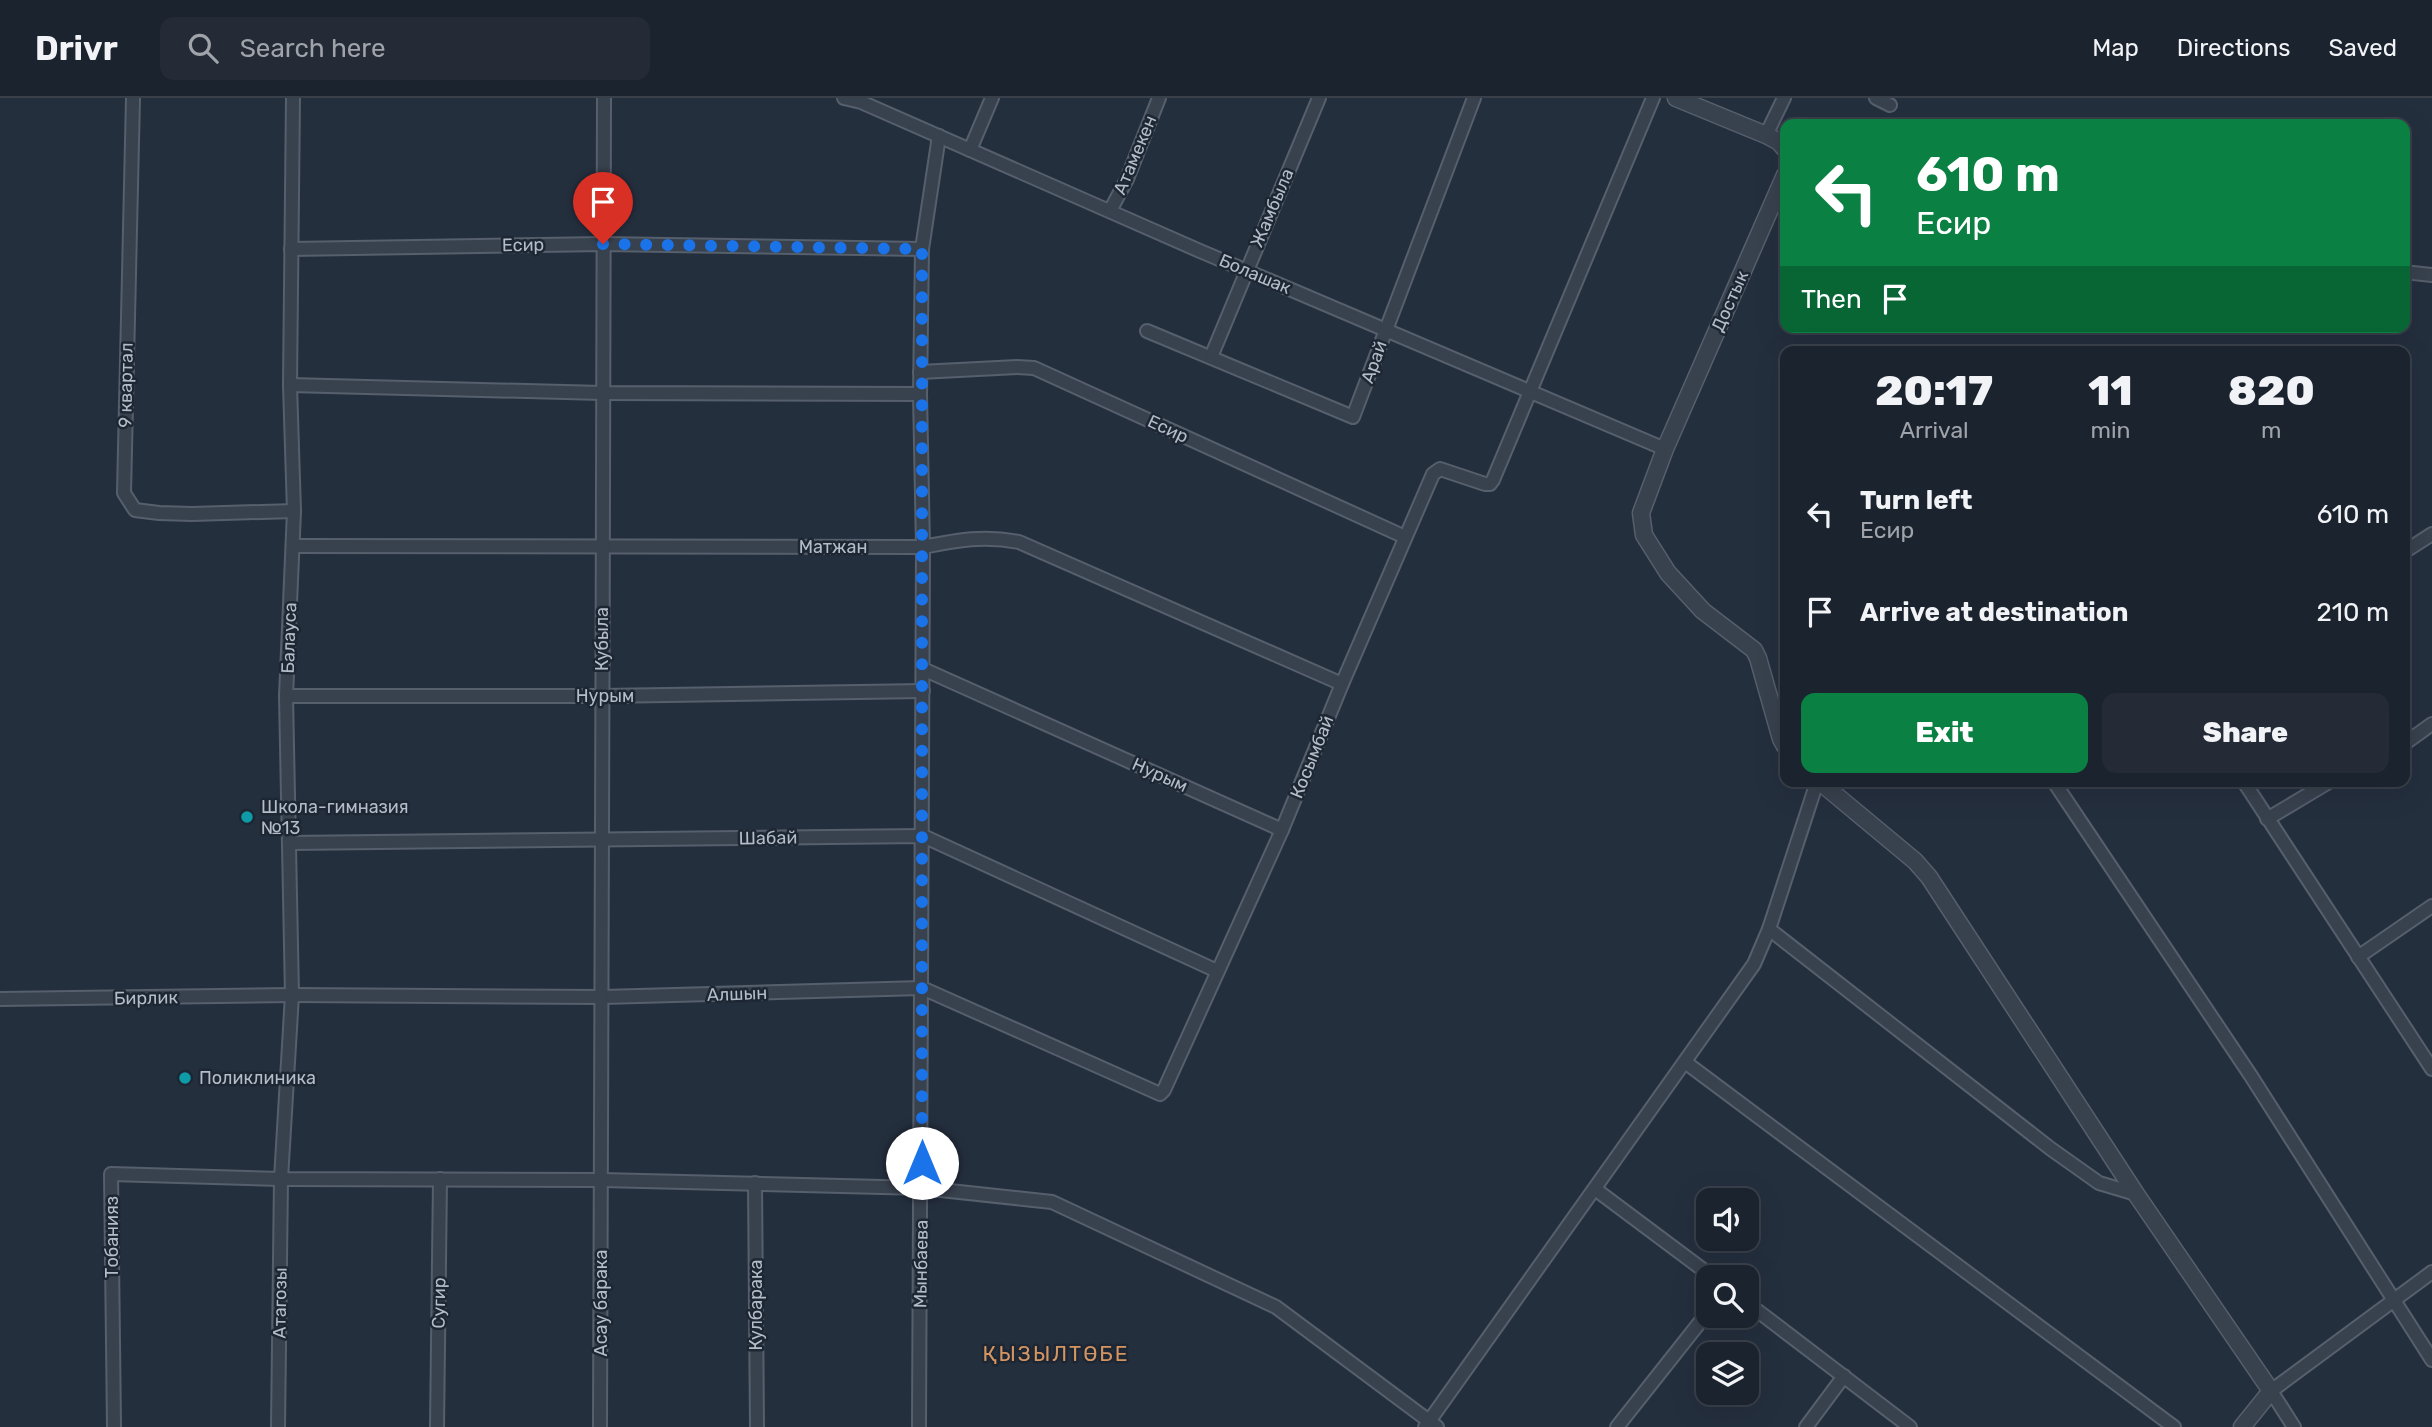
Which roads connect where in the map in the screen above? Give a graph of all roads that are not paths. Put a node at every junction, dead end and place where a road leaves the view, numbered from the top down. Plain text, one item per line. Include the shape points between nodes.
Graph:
1 (134, 98) edge
2 (293, 98) edge
3 (604, 98) edge
4 (844, 98) edge
5 (992, 98) edge
6 (1159, 98) edge
7 (1319, 98) edge
8 (1474, 98) edge
9 (1653, 98) edge
10 (1676, 98) edge
11 (1784, 98) edge
12 (1876, 98) edge
13 (1890, 105) dead end
14 (1766, 135) junction
15 (939, 136) junction
16 (1780, 143) edge
17 (970, 150) junction
18 (1780, 186) edge
19 (1110, 211) junction
20 (603, 244) junction
21 (291, 248) junction
22 (922, 249) junction
23 (1246, 270) junction
24 (2410, 273) edge
25 (2432, 275) edge
26 (1386, 330) junction
27 (1147, 331) dead end
28 (1211, 357) junction
29 (920, 372) junction
30 (290, 385) junction
31 (1531, 391) junction
32 (602, 393) junction
33 (920, 394) junction
34 (1665, 449) junction
35 (294, 511) junction
36 (2432, 534) edge
37 (1405, 537) junction
38 (293, 546) junction
39 (602, 547) junction
40 (923, 547) junction
41 (2410, 548) edge
42 (923, 669) junction
43 (1342, 684) junction
44 (923, 691) junction
45 (286, 696) junction
46 (602, 696) junction
47 (2432, 724) edge
48 (1780, 735) edge
49 (2410, 740) edge
50 (1822, 787) edge
51 (1827, 787) edge
52 (2057, 787) edge
53 (2247, 787) edge
54 (2321, 787) edge
55 (2267, 819) junction
56 (1282, 830) junction
57 (922, 836) junction
58 (603, 840) junction
59 (289, 843) junction
60 (2432, 906) edge
61 (1769, 929) junction
62 (2358, 957) junction
63 (1217, 971) junction
64 (922, 988) junction
65 (292, 995) junction
66 (603, 998) junction
67 (0, 999) edge
68 (1685, 1062) junction
69 (2432, 1069) edge
70 (1160, 1094) joint
71 (281, 1179) junction
72 (440, 1179) junction
73 (602, 1180) junction
74 (755, 1183) junction
75 (922, 1188) junction
76 (1595, 1189) junction
77 (2136, 1194) junction
78 (1697, 1265) edge
79 (2432, 1272) edge
80 (2393, 1301) junction
81 (1759, 1312) edge
82 (1696, 1327) edge
83 (2432, 1360) edge
84 (1844, 1376) junction
85 (2271, 1391) junction
86 (1430, 1425) edge
87 (114, 1427) edge
88 (278, 1427) edge
89 (437, 1427) edge
90 (600, 1427) edge
91 (757, 1427) edge
92 (919, 1427) edge
93 (1617, 1427) edge
94 (1806, 1427) edge
95 (1910, 1427) edge
96 (2174, 1427) edge
97 (2242, 1427) edge
98 (2294, 1427) edge

1 - 35 street, 9 квартал via 124,494 135,510 159,513
2 - 21 street, Балауса
3 - 20 street, Кубыла
4 - 15 street, Болашак
5 - 17 street
6 - 19 street, Атамекен
7 - 23 street, Жамбыла
8 - 26 street, Арай
9 - 31 street
10 - 14 street
11 - 14 street
12 - 13 street
14 - 16 street
15 - 17 street, Болашак
15 - 22 street, Мынбаева
17 - 19 street, Болашак
18 - 34 street, Достык
19 - 23 street, Болашак
20 - 21 street, Есир
20 - 22 street, Есир
20 - 32 street, Кубыла
21 - 30 street, Балауса
22 - 29 street, Мынбаева
23 - 26 street, Болашак
23 - 28 street, Жамбыла
24 - 25 street
26 - 28 street, Арай via 1353,417
26 - 31 street, Болашак
27 - 28 street, Арай
29 - 33 street, Мынбаева
29 - 37 street, Есир via 1034,368
30 - 32 street
30 - 35 street, Балауса
31 - 34 street, Болашак
31 - 37 street, Косымбай via 1490,484 1436,470
32 - 33 street
32 - 39 street, Кубыла
33 - 40 street, Мынбаева
34 - 48 street, Достык via 1643,504 1641,528 1668,573 1703,611 1754,650
35 - 38 street, Балауса
36 - 41 street
37 - 43 street, Косымбай
38 - 39 street, Матжан
38 - 45 street, Балауса
39 - 40 street, Матжан
39 - 46 street, Кубыла
40 - 42 street, Мынбаева
40 - 43 street, Матжан via 973,537 1019,542
42 - 44 street, Мынбаева
42 - 56 street, Нурым
43 - 56 street, Косымбай
44 - 46 street, Нурым
44 - 57 street, Мынбаева
45 - 46 street, Нурым
45 - 59 street, Балауса
46 - 58 street, Кубыла
47 - 49 street
50 - 61 street
51 - 77 street via 1930,877
52 - 80 street via 2251,1076
53 - 55 street
54 - 55 street
55 - 62 street
56 - 63 street, Косымбай
57 - 58 street, Шабай
57 - 63 street, Шабай
57 - 64 street, Мынбаева
58 - 59 street, Шабай
58 - 66 street, Кубыла
59 - 65 street, Балауса
60 - 62 street
61 - 68 street via 1754,964
61 - 77 street via 2099,1183
62 - 69 street
63 - 70 street, Косымбай
64 - 66 street, Алшын
64 - 70 street, Алшын
64 - 75 street, Мынбаева
65 - 66 street, Алшын
65 - 67 street, Бирлик
65 - 71 street, Балауса
66 - 73 street, Кубыла
68 - 76 street
68 - 96 street
71 - 72 street
71 - 87 street, Тобанияз via 111,1174
71 - 88 street, Атагозы
72 - 73 street
72 - 89 street, Сугир
73 - 74 street
73 - 90 street, Асау барака
74 - 75 street
74 - 91 street, Кулбарака
75 - 86 street via 1052,1202 1145,1245 1276,1307
75 - 92 street, Мынбаева
76 - 78 street
76 - 86 street
77 - 85 street
79 - 80 street
80 - 83 street
80 - 85 street
81 - 84 street
82 - 93 street
84 - 94 street
84 - 95 street
85 - 97 street
85 - 98 street

